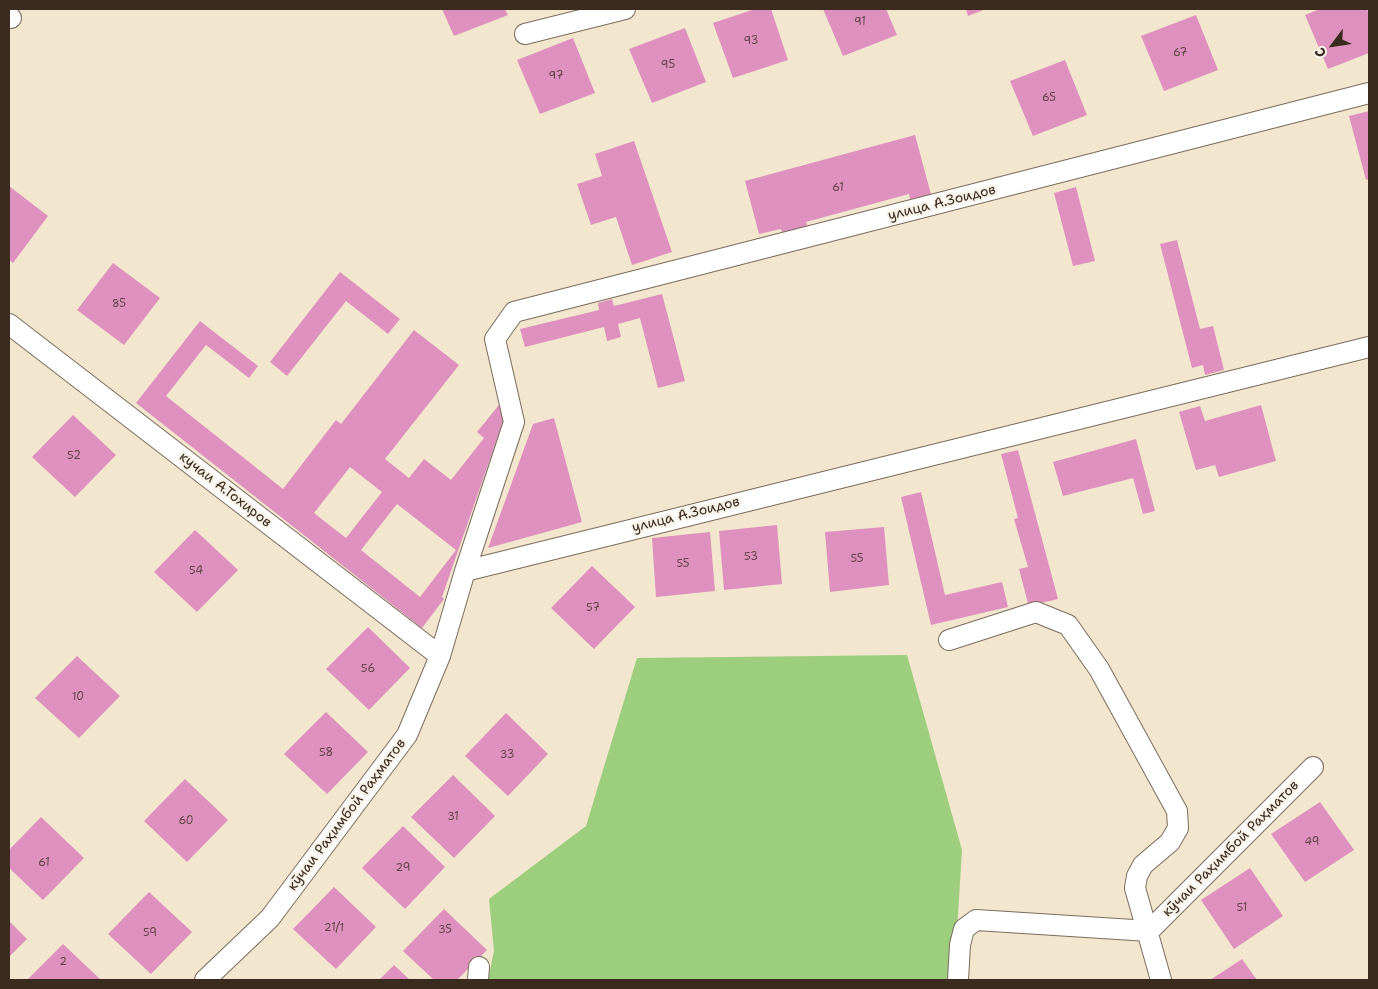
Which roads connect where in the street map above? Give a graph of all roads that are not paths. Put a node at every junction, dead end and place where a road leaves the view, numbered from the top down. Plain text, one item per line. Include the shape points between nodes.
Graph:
1 (625, 9) edge
2 (525, 34) dead end
3 (1369, 93) edge
4 (514, 312) joint
5 (9, 324) edge
6 (1369, 347) edge
7 (465, 571) junction
8 (949, 640) dead end
9 (440, 656) junction
10 (1313, 767) dead end
11 (1149, 931) junction
12 (205, 980) edge
13 (958, 980) edge
14 (1161, 980) edge

1 - 2 street
3 - 4 street, улица А.Зоидов
4 - 7 street, кӯчаи Раҳимбой Раҳматов via 496,339 514,422
5 - 9 street, кучаи А.Тохиров
6 - 7 street, улица А.Зоидов
7 - 9 street, кӯчаи Раҳимбой Раҳматов
8 - 11 street, кӯчаи Раҳимбой Раҳматов via 1036,612 1068,625 1099,670 1177,812 1178,828 1170,842 1142,865 1137,876 1135,888
9 - 12 street, кӯчаи Раҳимбой Раҳматов via 407,735 270,918
10 - 11 street, кӯчаи Раҳимбой Раҳматов
11 - 13 street via 976,920 964,929
11 - 14 street, кӯчаи Раҳимбой Раҳматов

